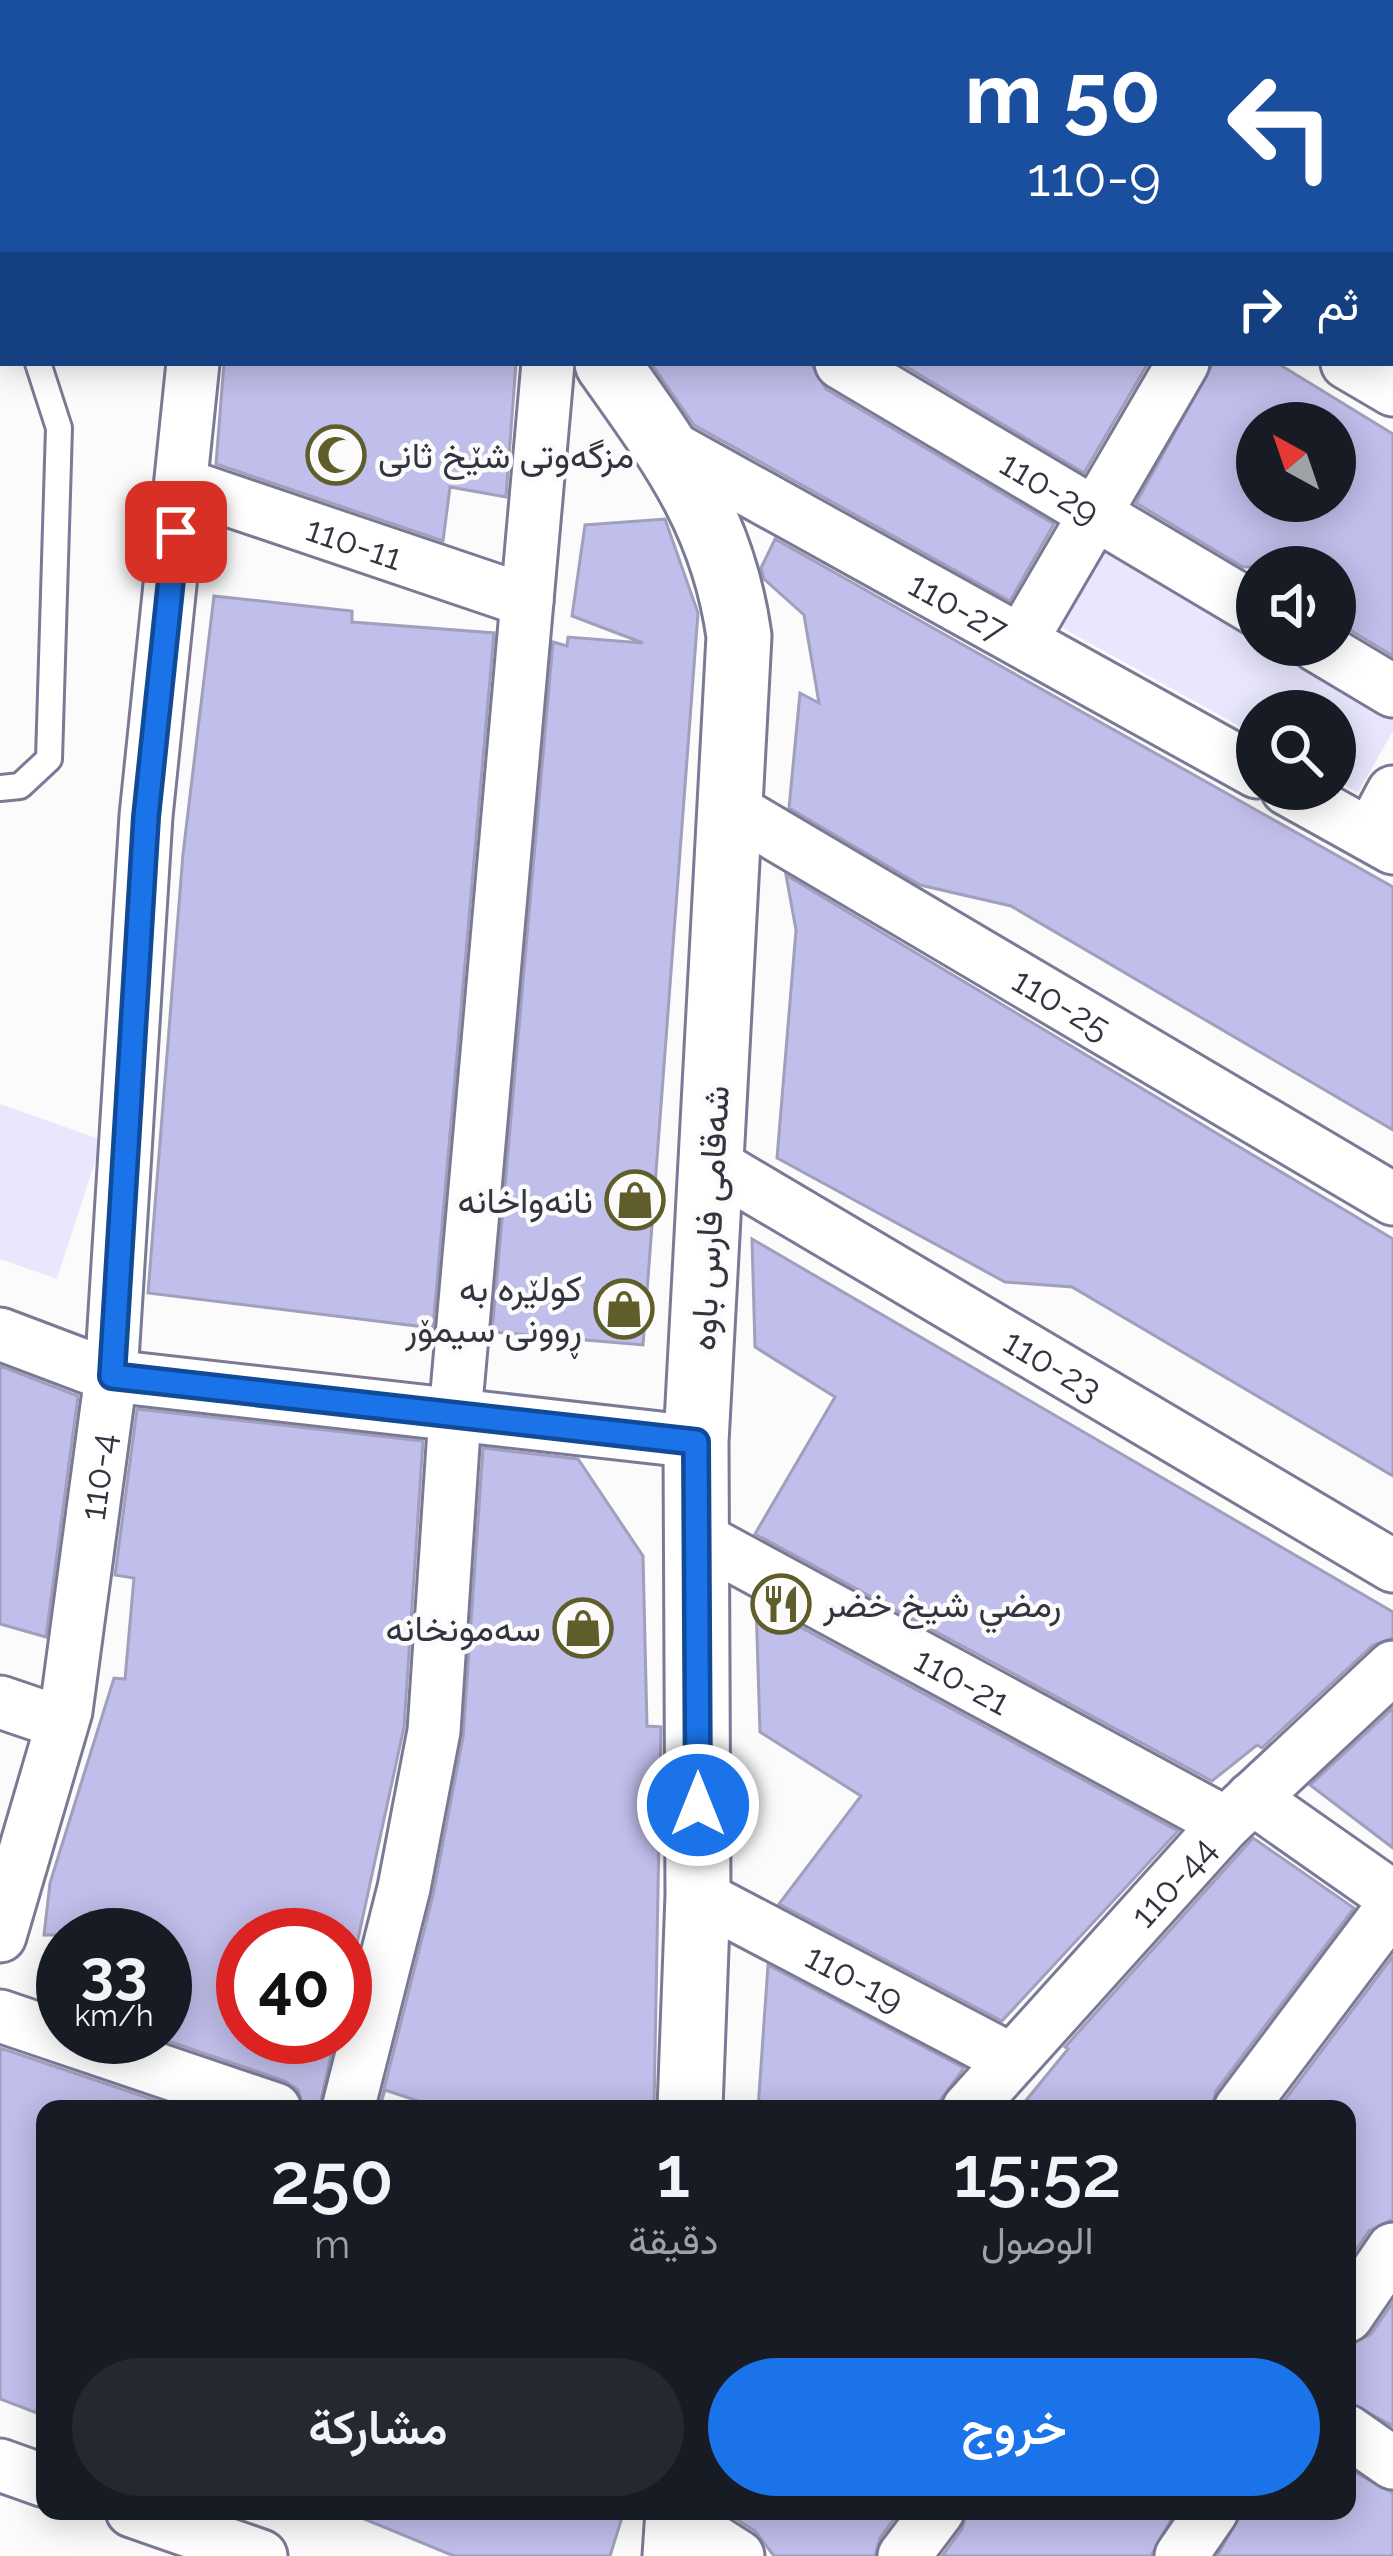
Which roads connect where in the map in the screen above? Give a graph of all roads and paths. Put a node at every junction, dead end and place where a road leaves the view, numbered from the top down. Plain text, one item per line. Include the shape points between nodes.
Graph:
1 (39, 366) edge
2 (194, 366) edge
3 (548, 366) edge
4 (609, 366) edge
5 (846, 366) edge
6 (1181, 366) edge
7 (1352, 366) edge
8 (1393, 390) edge
9 (662, 442) junction
10 (181, 484) junction
11 (1096, 514) junction
12 (1236, 597) edge
13 (527, 601) junction
14 (1022, 641) junction
15 (1351, 666) edge
16 (1393, 691) edge
17 (1236, 760) edge
18 (0, 788) edge
19 (731, 808) junction
20 (1344, 810) edge
21 (1385, 825) edge
22 (712, 1163) junction
23 (1393, 1199) edge
24 (0, 1334) edge
25 (112, 1376) junction
26 (455, 1415) junction
27 (696, 1442) junction
28 (697, 1536) junction
29 (1393, 1566) edge
30 (1393, 1667) edge
31 (0, 1702) edge
32 (62, 1723) junction
33 (1239, 1810) junction
34 (698, 1895) junction
35 (1393, 1902) edge
36 (0, 1936) edge
37 (0, 2016) edge
38 (1010, 2059) junction
39 (248, 2100) edge
40 (351, 2100) edge
41 (690, 2100) edge
42 (976, 2100) edge
43 (1247, 2100) edge
44 (1393, 2249) edge
45 (1356, 2303) edge
46 (1356, 2437) edge
47 (1393, 2463) edge
48 (0, 2465) edge
49 (36, 2478) edge
50 (158, 2520) edge
51 (931, 2520) edge
52 (1206, 2520) edge
53 (677, 2528) edge
54 (261, 2556) edge
55 (738, 2556) edge
56 (904, 2556) edge
57 (1181, 2556) edge

1 - 18 lane via 59,428 49,760 20,786
2 - 10 street, 110-4
3 - 13 street
4 - 9 street, شەقامی فارس باوە
5 - 11 street, 110-29
6 - 11 street
7 - 8 street
9 - 14 street, 110-27
9 - 19 street, شەقامی فارس باوە via 692,485 731,584 739,636
10 - 13 street, 110-11
10 - 25 street, 110-4 via 144,838
11 - 12 street, 110-29
11 - 14 street
13 - 26 street
14 - 17 street, 110-27
15 - 16 street
19 - 22 street, شەقامی فارس باوە
19 - 23 street, 110-25
20 - 21 street
22 - 27 street, شەقامی فارس باوە
22 - 29 street, 110-23
24 - 25 street
25 - 26 street
25 - 32 street, 110-4
26 - 27 street
26 - 40 street via 434,1731
27 - 28 street, شەقامی فارس باوە
28 - 33 street, 110-21
28 - 34 street, شەقامی فارس باوە
30 - 33 street, 110-44
31 - 32 street
32 - 36 street, 110-4
33 - 35 street, 110-21
33 - 38 street, 110-44
34 - 38 street, 110-19
34 - 41 street, شەقامی فارس باوە
35 - 43 street
37 - 39 street
38 - 42 street, 110-44
44 - 45 street
46 - 47 street
48 - 49 street
50 - 54 street
51 - 56 street
52 - 57 street
53 - 55 street

